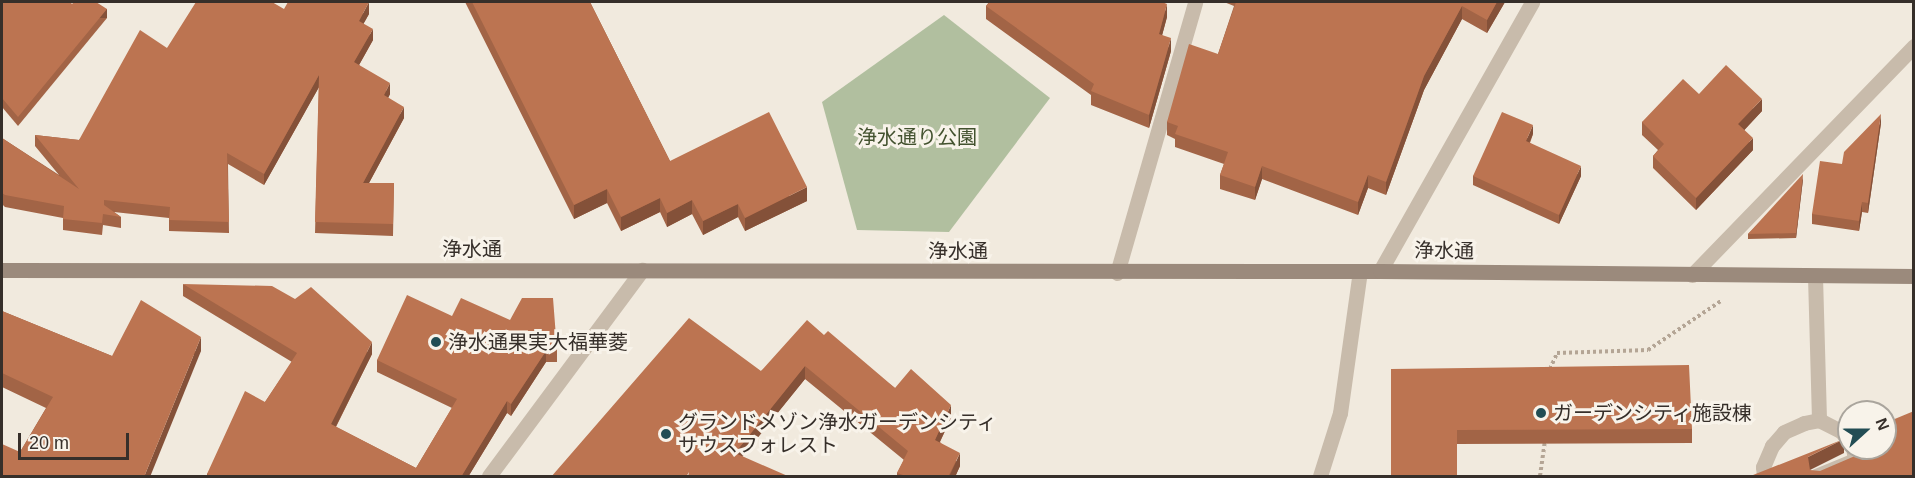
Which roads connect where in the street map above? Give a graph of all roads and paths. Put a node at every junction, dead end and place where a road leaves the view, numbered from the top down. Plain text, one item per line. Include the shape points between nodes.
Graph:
1 (1195, 2) edge
2 (1532, 2) edge
3 (1914, 46) edge
4 (2, 270) edge
5 (642, 270) junction
6 (1360, 271) junction
7 (1380, 271) junction
8 (1117, 273) junction
9 (1692, 275) junction
10 (1815, 276) junction
11 (1914, 276) edge
12 (1723, 300) dead end
13 (1546, 379) edge
14 (1819, 420) junction
15 (1545, 426) edge
16 (1837, 429) edge
17 (1855, 460) edge
18 (489, 477) edge
19 (1320, 477) edge
20 (1540, 477) edge
21 (1764, 477) edge
22 (1816, 477) edge

1 - 8 street
2 - 7 street
3 - 9 street
4 - 5 street, 浄水通
5 - 8 street, 浄水通
5 - 18 street
6 - 7 street, 浄水通
6 - 8 street, 浄水通
6 - 19 street via 1340,413
7 - 9 street, 浄水通
9 - 10 street, 浄水通
10 - 11 street, 浄水通
10 - 14 street
12 - 13 path via 1648,350 1557,353
14 - 16 street
14 - 21 street via 1784,432 1767,457
15 - 20 path via 1545,461
17 - 22 street

